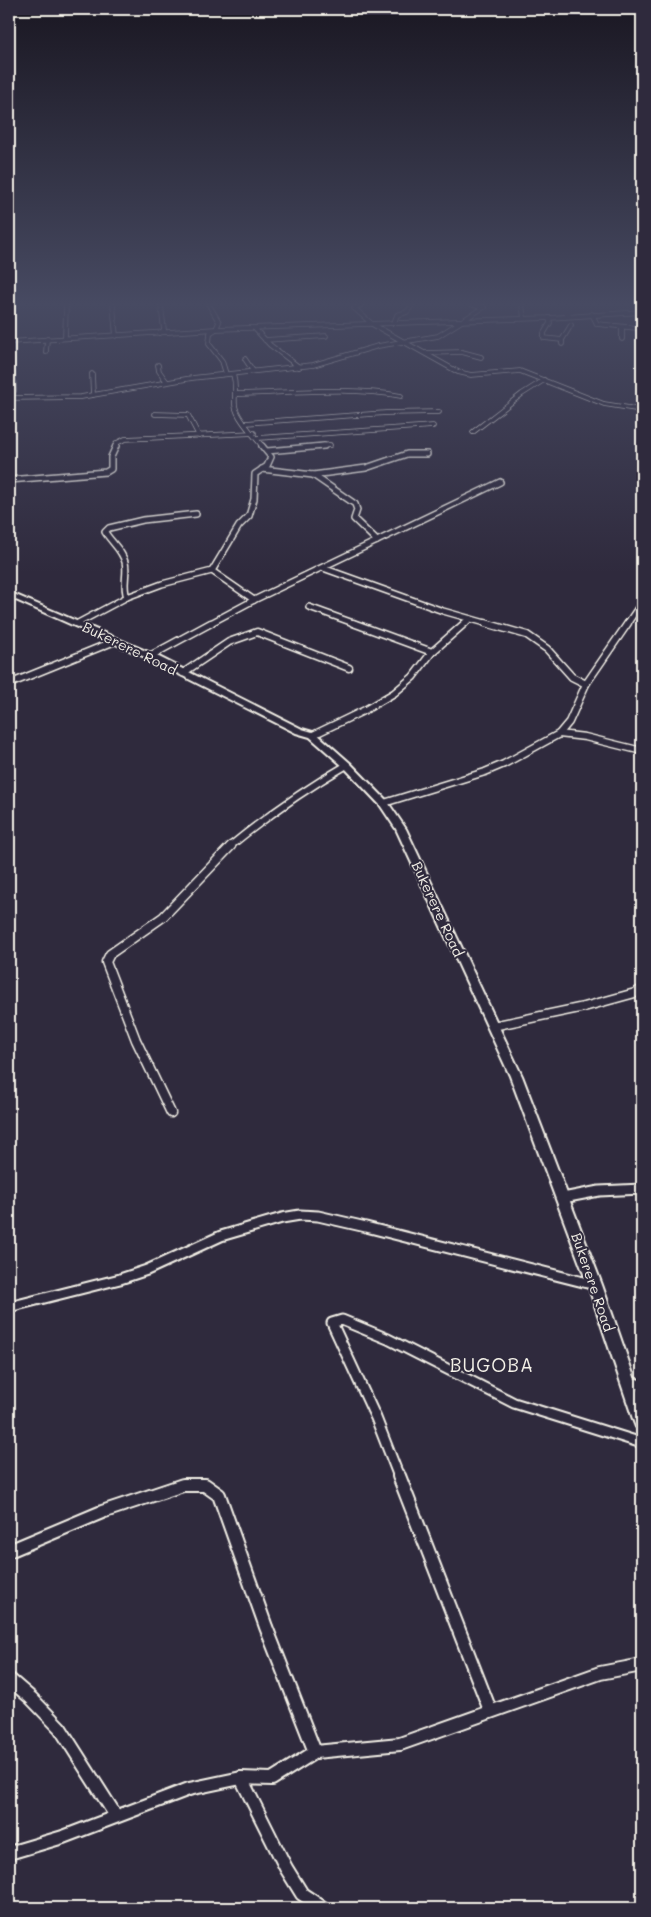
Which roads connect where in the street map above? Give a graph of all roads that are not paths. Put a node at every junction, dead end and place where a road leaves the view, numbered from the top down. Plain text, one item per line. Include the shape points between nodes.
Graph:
1 (97, 394) edge
2 (237, 394) edge
3 (393, 394) edge
4 (521, 394) edge
5 (580, 394) edge
6 (94, 395) joint
7 (401, 396) dead end
8 (9, 398) edge
9 (642, 410) edge
10 (439, 412) dead end
11 (155, 414) dead end
12 (246, 423) junction
13 (433, 426) dead end
14 (474, 432) dead end
15 (254, 433) junction
16 (199, 436) junction
17 (258, 438) junction
18 (330, 445) dead end
19 (267, 451) junction
20 (426, 454) dead end
21 (262, 469) junction
22 (313, 475) junction
23 (9, 480) edge
24 (500, 482) dead end
25 (196, 514) dead end
26 (377, 541) junction
27 (323, 568) junction
28 (212, 571) junction
29 (9, 594) edge
30 (128, 597) junction
31 (254, 600) junction
32 (642, 602) edge
33 (309, 607) dead end
34 (470, 619) junction
35 (78, 623) junction
36 (116, 641) junction
37 (432, 652) junction
38 (150, 656) junction
39 (349, 668) dead end
40 (183, 673) junction
41 (9, 684) edge
42 (586, 684) junction
43 (559, 734) junction
44 (313, 735) junction
45 (642, 751) edge
46 (347, 765) junction
47 (384, 803) junction
48 (642, 989) edge
49 (493, 1026) junction
50 (172, 1113) dead end
51 (642, 1189) edge
52 (563, 1198) junction
53 (595, 1285) junction
54 (9, 1307) edge
55 (627, 1381) junction
56 (642, 1385) edge
57 (642, 1422) edge
58 (642, 1443) edge
59 (9, 1550) edge
60 (642, 1665) edge
61 (9, 1679) edge
62 (490, 1710) junction
63 (315, 1752) junction
64 (241, 1778) junction
65 (116, 1816) junction
66 (9, 1854) edge
67 (323, 1908) edge

1 - 6 street
2 - 12 street via 235,409
3 - 7 street
4 - 14 street
5 - 9 street via 604,404
6 - 8 street
10 - 12 street
11 - 16 street via 188,414
12 - 15 street
13 - 17 street
15 - 16 street
15 - 17 street
16 - 23 street via 120,441 111,457 111,469 106,472
17 - 19 street
18 - 19 street
19 - 21 street via 271,457 269,464
20 - 22 street via 407,454 366,468
21 - 22 street
21 - 28 street via 254,474 254,498 249,516 238,526
22 - 26 street via 355,504 357,523
24 - 26 street
25 - 30 street via 143,520 109,528 105,532 124,558 123,585
26 - 27 street
27 - 31 street
27 - 34 street
28 - 30 street
28 - 31 street
29 - 35 main road, Bukerere Road
30 - 35 street
31 - 38 street
32 - 42 street
33 - 37 street
34 - 37 street
34 - 42 street via 527,636 547,649 572,677
35 - 36 main road, Bukerere Road
36 - 38 main road, Bukerere Road
36 - 41 street
37 - 44 street via 413,677 394,693
38 - 40 main road, Bukerere Road
39 - 40 street via 253,632
40 - 44 main road, Bukerere Road
42 - 43 street via 569,722
43 - 45 street
43 - 47 street via 485,772
44 - 46 main road, Bukerere Road
46 - 47 main road, Bukerere Road
46 - 50 street via 316,783 241,837 168,913 110,954 106,962 108,971 136,1040
47 - 49 main road, Bukerere Road via 402,829
48 - 49 street via 584,1007
49 - 52 main road, Bukerere Road
51 - 52 street via 599,1191
52 - 53 main road, Bukerere Road
53 - 54 street via 366,1227 300,1215 221,1236 120,1279
53 - 55 main road, Bukerere Road
55 - 56 street
55 - 57 main road, Bukerere Road
58 - 62 street via 514,1403 388,1339 342,1320 332,1323 376,1418
59 - 63 street via 102,1512 183,1485 205,1484 218,1495
60 - 62 street via 600,1673
61 - 65 street via 60,1728
62 - 63 street via 400,1744
63 - 64 street via 272,1779
64 - 65 street via 189,1789
64 - 67 street via 302,1894
65 - 66 street

